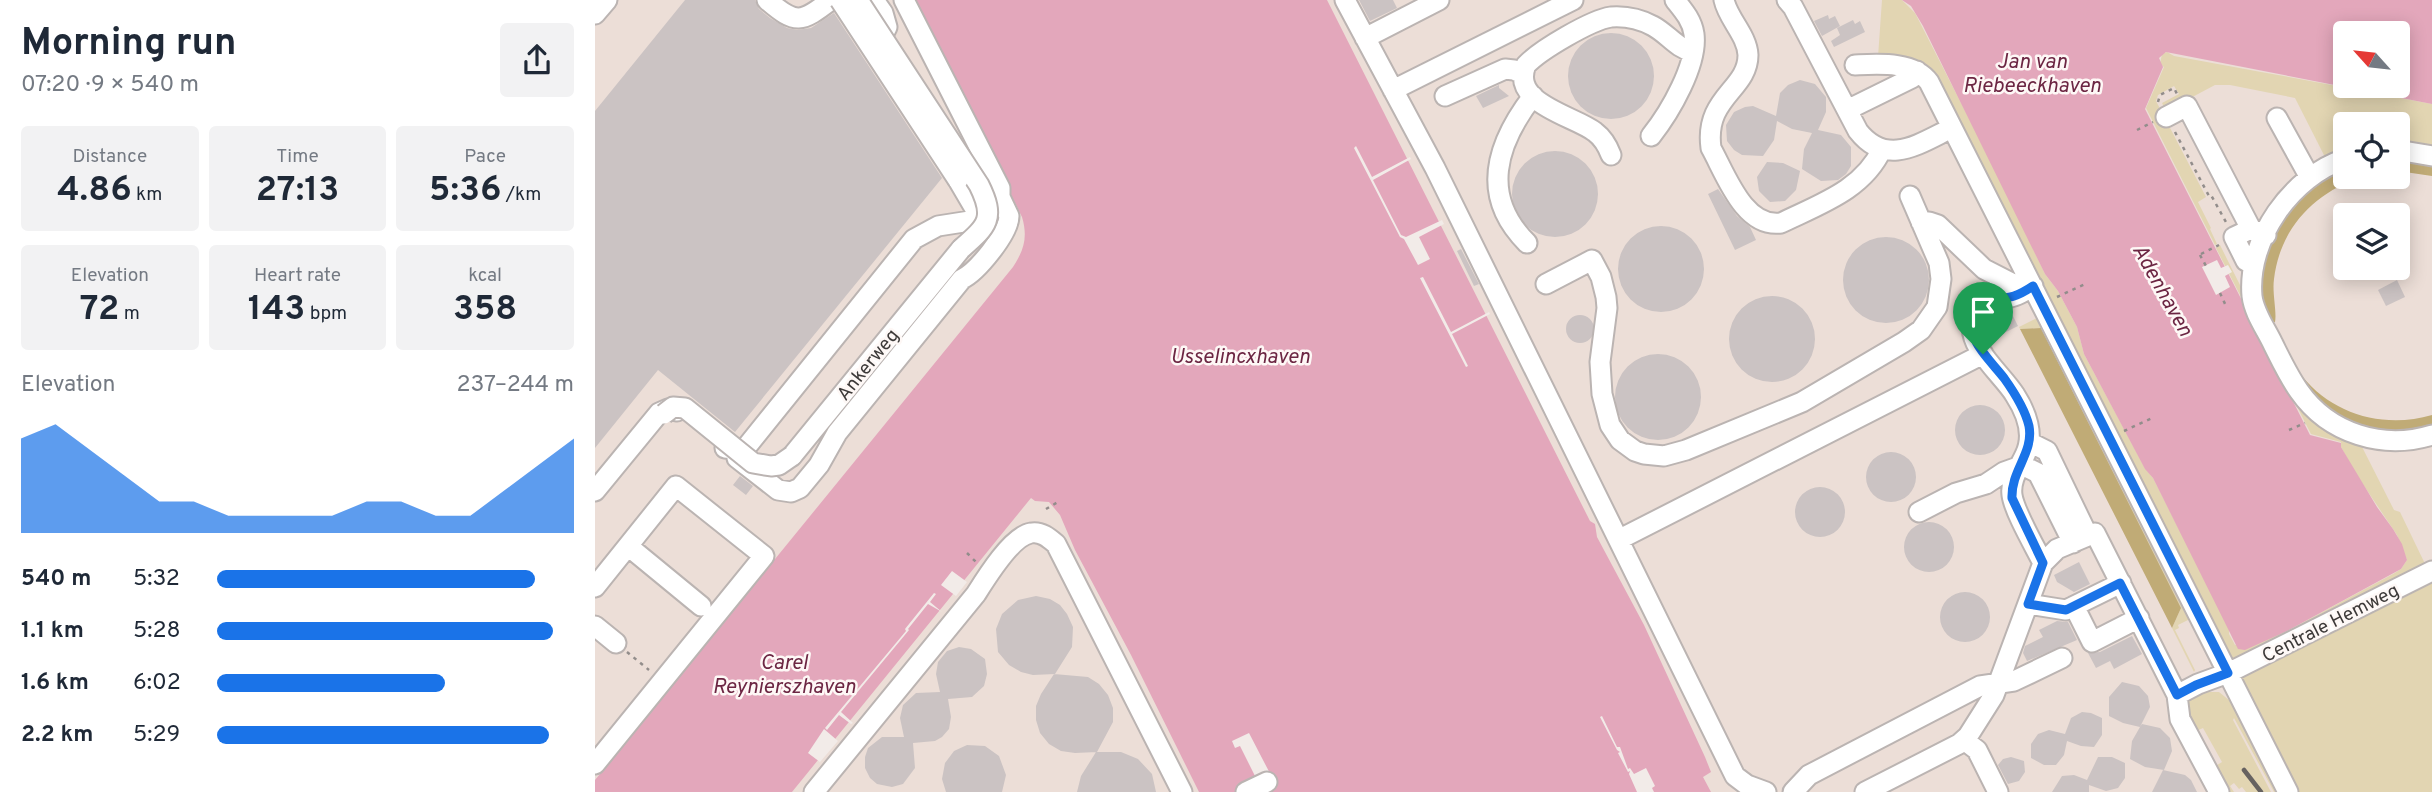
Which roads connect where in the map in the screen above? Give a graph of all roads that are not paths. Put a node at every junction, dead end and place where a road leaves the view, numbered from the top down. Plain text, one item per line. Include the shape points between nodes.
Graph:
1 (606, 0) edge
2 (767, 0) edge
3 (831, 0) edge
4 (839, 0) edge
5 (858, 0) edge
6 (874, 0) edge
7 (904, 0) edge
8 (1345, 0) edge
9 (1439, 0) edge
10 (1573, 0) edge
11 (1675, 0) edge
12 (1724, 0) edge
13 (1787, 0) edge
14 (1408, 7) edge
15 (595, 13) edge
16 (1365, 38) junction
17 (1693, 52) junction
18 (1855, 65) dead end
19 (1917, 71) junction
20 (1523, 74) junction
21 (1393, 90) junction
22 (1445, 96) dead end
23 (1533, 96) junction
24 (1847, 110) junction
25 (2277, 118) dead end
26 (2160, 120) road end
27 (1952, 128) junction
28 (1651, 135) dead end
29 (1882, 149) junction
30 (2410, 152) edge
31 (1612, 155) dead end
32 (2432, 156) edge
33 (2333, 165) edge
34 (2309, 176) junction
35 (1910, 196) dead end
36 (1000, 197) junction
37 (979, 215) junction
38 (1921, 222) junction
39 (2250, 234) junction
40 (1527, 243) dead end
41 (2245, 262) junction
42 (962, 279) junction
43 (1546, 284) dead end
44 (2037, 294) junction
45 (1983, 354) junction
46 (2432, 435) edge
47 (2029, 442) junction
48 (725, 448) junction
49 (2018, 467) junction
50 (595, 491) edge
51 (595, 499) edge
52 (1919, 512) dead end
53 (1620, 539) junction
54 (2080, 539) junction
55 (628, 546) junction
56 (2043, 563) junction
57 (2432, 570) edge
58 (2120, 583) junction
59 (595, 587) edge
60 (2028, 604) junction
61 (701, 606) dead end
62 (2074, 606) junction
63 (2139, 618) junction
64 (596, 628) edge
65 (616, 643) road end
66 (2062, 659) dead end
67 (2228, 673) junction
68 (1999, 683) junction
69 (2177, 695) junction
70 (1971, 745) junction
71 (595, 764) edge
72 (1267, 782) dead end
73 (814, 792) edge
74 (1182, 792) edge
75 (1246, 792) edge
76 (1766, 792) edge
77 (1793, 792) edge
78 (1865, 792) edge
79 (1998, 792) edge
80 (2219, 792) edge
81 (2288, 792) edge

1 - 15 street
2 - 3 street via 786,16 799,18
4 - 6 street, Ankerweg via 864,40 872,43 881,39 887,27
4 - 37 street, Ankerweg, bridge
5 - 51 street, Ankerweg, bridge via 979,186 989,209 983,229 961,249 786,461 771,466 753,463 691,412 677,406 669,408
7 - 36 street, Ankerweg via 1000,188
8 - 16 street
9 - 14 street
10 - 21 street
11 - 17 street via 1691,24
12 - 29 street via 1745,43 1747,63 1712,118 1710,148 1752,216 1781,223 1849,189 1867,174
13 - 24 street
14 - 16 street
16 - 21 street
17 - 20 street via 1678,47 1652,26 1613,17 1546,49 1526,65
17 - 28 street via 1676,99
18 - 19 street
19 - 24 street via 1912,78
19 - 27 street via 1929,82
20 - 22 street via 1505,69
20 - 23 street
21 - 53 street
23 - 31 street via 1596,133
23 - 40 street via 1514,125 1496,173 1504,212
24 - 29 street via 1863,137
25 - 34 street
26 - 39 street via 2187,106
27 - 29 street via 1906,150
27 - 44 street
30 - 32 street
33 - 34 street
34 - 39 street
35 - 38 street
36 - 37 street
36 - 42 street, Ankerweg via 1008,210 1007,229
37 - 42 street, Ankerweg via 986,237
37 - 48 street via 964,223 930,229 914,239 744,450
38 - 43 street via 1941,279 1937,307 1921,330 1802,402 1664,456 1635,451 1610,425 1600,362 1606,297 1591,260
38 - 44 street via 1938,225 1984,269
39 - 41 street
39 - 41 street
41 - 46 street via 2254,306 2307,402 2339,427 2365,437 2406,441
42 - 48 street, Ankerweg via 837,433 800,488 790,492 778,489
44 - 45 street via 1991,300 1979,310 1972,334
44 - 67 street
45 - 47 street via 2015,395 2028,422
45 - 53 street
47 - 49 street
47 - 54 street via 2047,452
48 - 50 street, Ankerweg via 678,411 663,410
49 - 52 street
49 - 54 street via 2038,473
49 - 56 street via 2012,498
53 - 76 street via 1735,776
54 - 56 street
54 - 58 street via 2095,533
55 - 59 street
55 - 61 street
55 - 71 street via 676,486 764,556
56 - 60 street
57 - 67 street, Centrale Hemweg
58 - 62 street
58 - 63 street
60 - 62 street via 2066,610
60 - 68 street
62 - 63 street via 2092,642
63 - 69 street
64 - 65 street
66 - 68 street
67 - 69 street, Centrale Hemweg
67 - 81 street
68 - 70 street
68 - 77 street via 1980,686 1809,775
69 - 80 street via 2180,719
70 - 78 street
70 - 79 street
72 - 75 street
73 - 74 street via 993,568 1022,537 1033,533 1056,544

